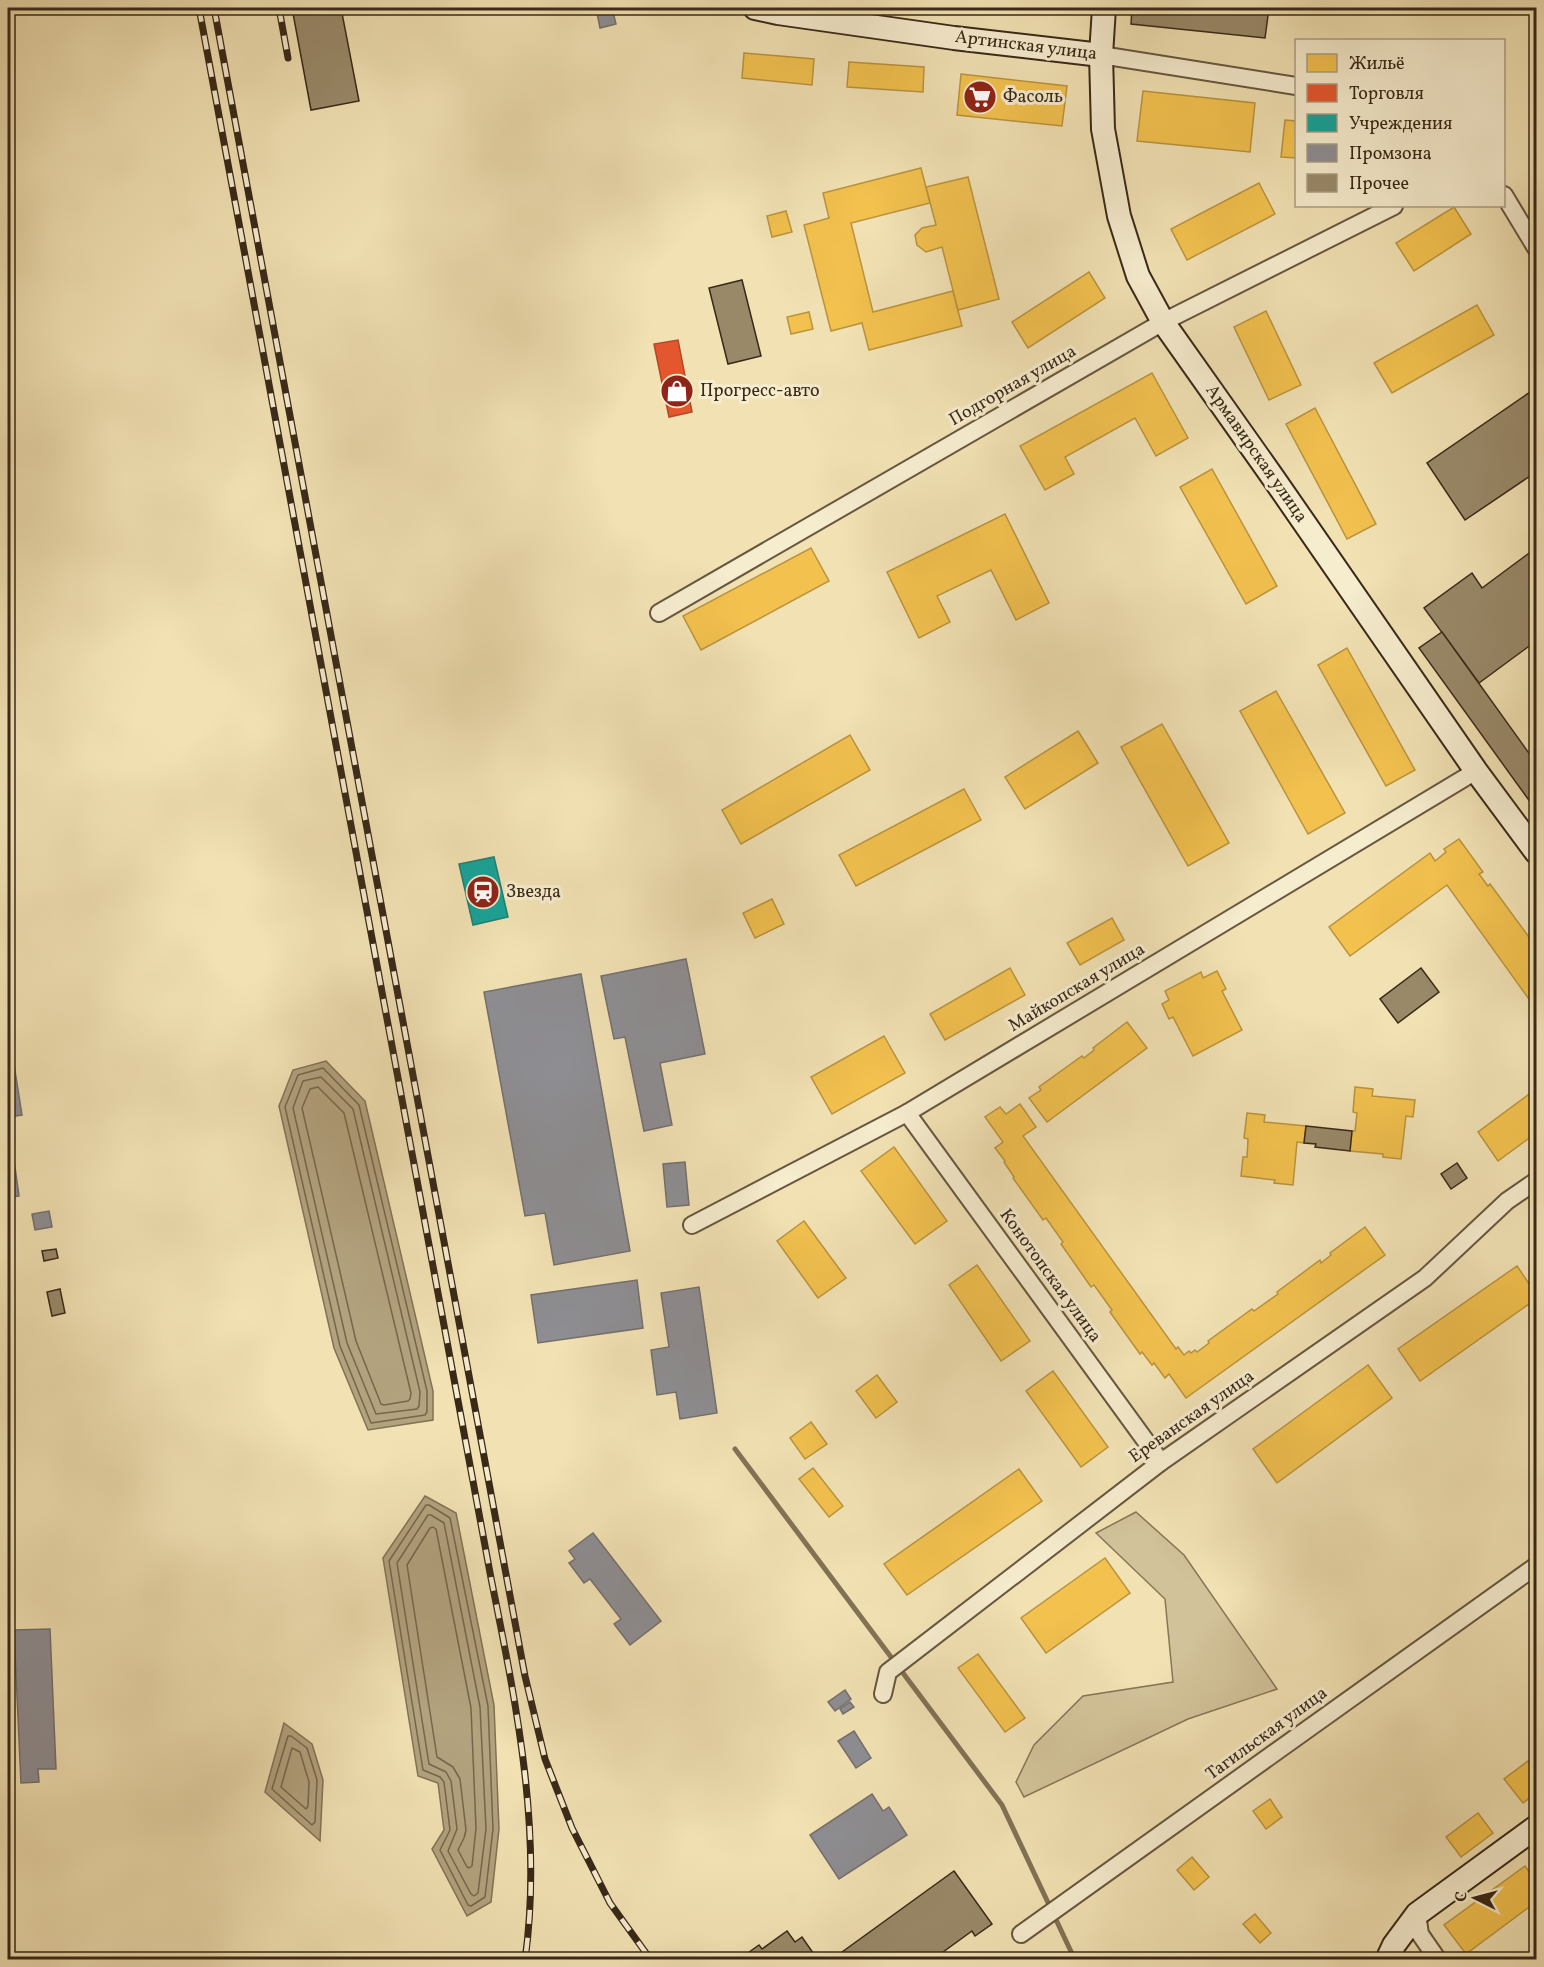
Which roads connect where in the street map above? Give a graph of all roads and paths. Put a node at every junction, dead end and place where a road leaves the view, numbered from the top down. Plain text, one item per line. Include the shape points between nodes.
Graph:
1 (755, 8) edge
2 (1104, 8) edge
3 (1101, 55) junction
4 (1295, 86) edge
5 (1505, 198) edge
6 (1392, 207) edge
7 (1536, 248) edge
8 (1163, 322) junction
9 (659, 613) dead end
10 (1476, 771) junction
11 (1536, 852) edge
12 (907, 1113) junction
13 (1536, 1180) edge
14 (692, 1225) dead end
15 (1161, 1462) junction
16 (1536, 1566) edge
17 (883, 1694) dead end
18 (1536, 1827) edge
19 (1417, 1914) junction
20 (1021, 1934) dead end
21 (1387, 1959) edge
22 (1438, 1959) edge

1 - 3 main road, Артинская улица
2 - 3 main road, Армавирская улица
3 - 4 street, Артинская улица
3 - 8 main road, Армавирская улица via 1103,129 1119,216 1137,276
5 - 7 street
6 - 8 street, Подгорная улица
8 - 9 street, Подгорная улица
8 - 10 main road, Армавирская улица
10 - 11 main road, Армавирская улица
10 - 12 street, Майкопская улица
12 - 14 street, Майкопская улица
12 - 15 street, Конотопская улица
13 - 15 street, Ереванская улица via 1507,1201 1425,1278
15 - 17 street, Ереванская улица via 888,1672
16 - 20 street, Тагильская улица
18 - 19 main road
19 - 21 main road
19 - 22 street via 1420,1934

